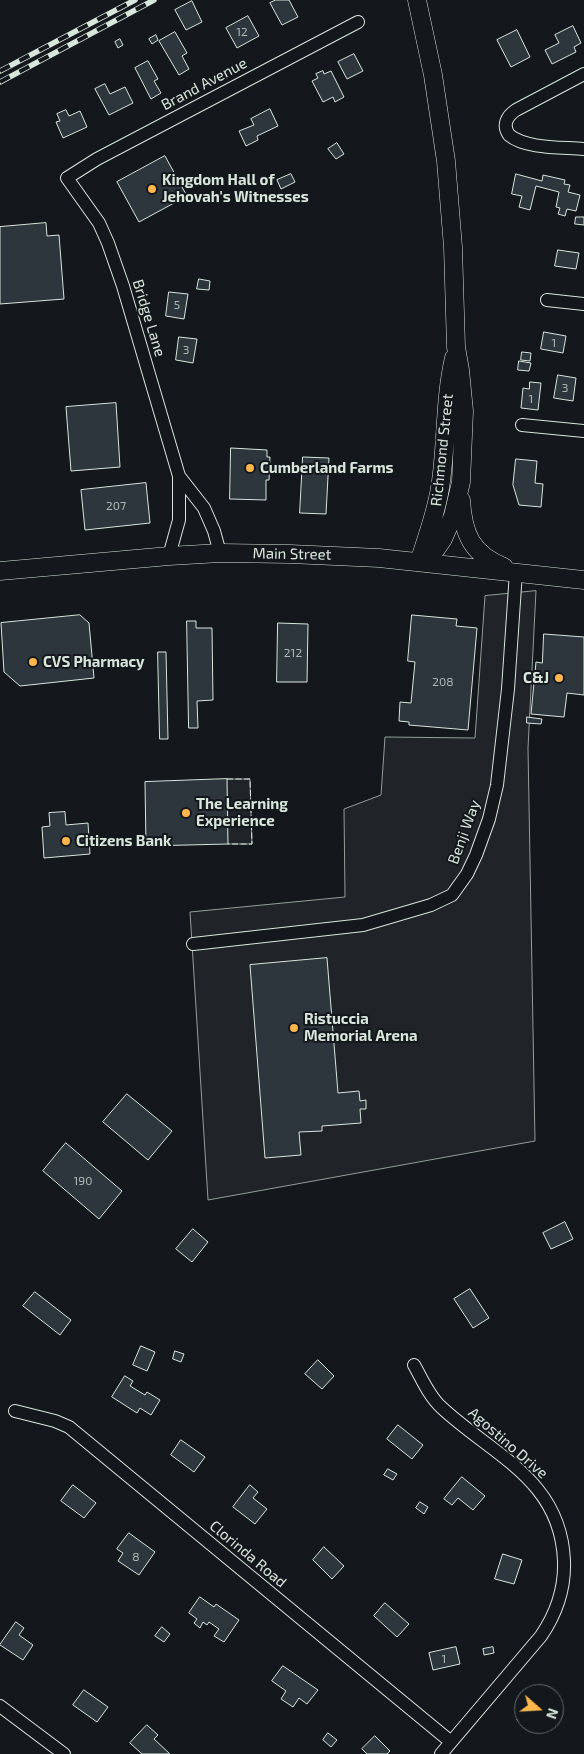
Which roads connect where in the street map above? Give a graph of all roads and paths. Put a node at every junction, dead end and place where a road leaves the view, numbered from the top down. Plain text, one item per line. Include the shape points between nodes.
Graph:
1 (417, 0) edge
2 (358, 22) dead end
3 (584, 74) edge
4 (584, 149) edge
5 (67, 178) joint
6 (547, 300) dead end
7 (584, 304) edge
8 (456, 347) junction
9 (522, 425) dead end
10 (584, 431) edge
11 (179, 476) junction
12 (461, 482) junction
13 (220, 554) junction
14 (169, 556) junction
15 (419, 562) junction
16 (0, 571) edge
17 (516, 572) junction
18 (584, 580) edge
19 (193, 944) dead end
20 (414, 1365) dead end
21 (15, 1411) dead end
22 (0, 1706) edge
23 (451, 1742) junction
24 (64, 1754) edge
25 (441, 1754) edge

1 - 8 main road, Richmond Street via 446,161
2 - 5 street, Brand Avenue via 97,158
3 - 4 street via 512,112 505,126 509,135 518,140 542,146
5 - 11 street, Bridge Lane via 99,223 110,250
6 - 7 street
8 - 12 main road, Richmond Street via 463,392
8 - 15 main road, Richmond Street via 448,393 440,488
9 - 10 street
11 - 13 street, Bridge Lane via 211,521
11 - 14 street, Bridge Lane via 179,520
12 - 15 main road, Richmond Street via 453,516 443,539
12 - 17 main road via 462,512 468,538 484,556
13 - 14 main road, Main Street
13 - 15 main road, Main Street via 331,555
14 - 16 main road, Main Street
15 - 17 main road, Main Street
17 - 18 main road, Main Street
17 - 19 street, Benji Way via 497,785 476,855 452,895 431,905 363,925
20 - 23 street, Agostino Drive via 440,1406 535,1486 552,1512 563,1547 561,1591 548,1626
21 - 23 street, Clorinda Road via 55,1421 73,1430
22 - 24 street
23 - 25 street, Agostino Drive

